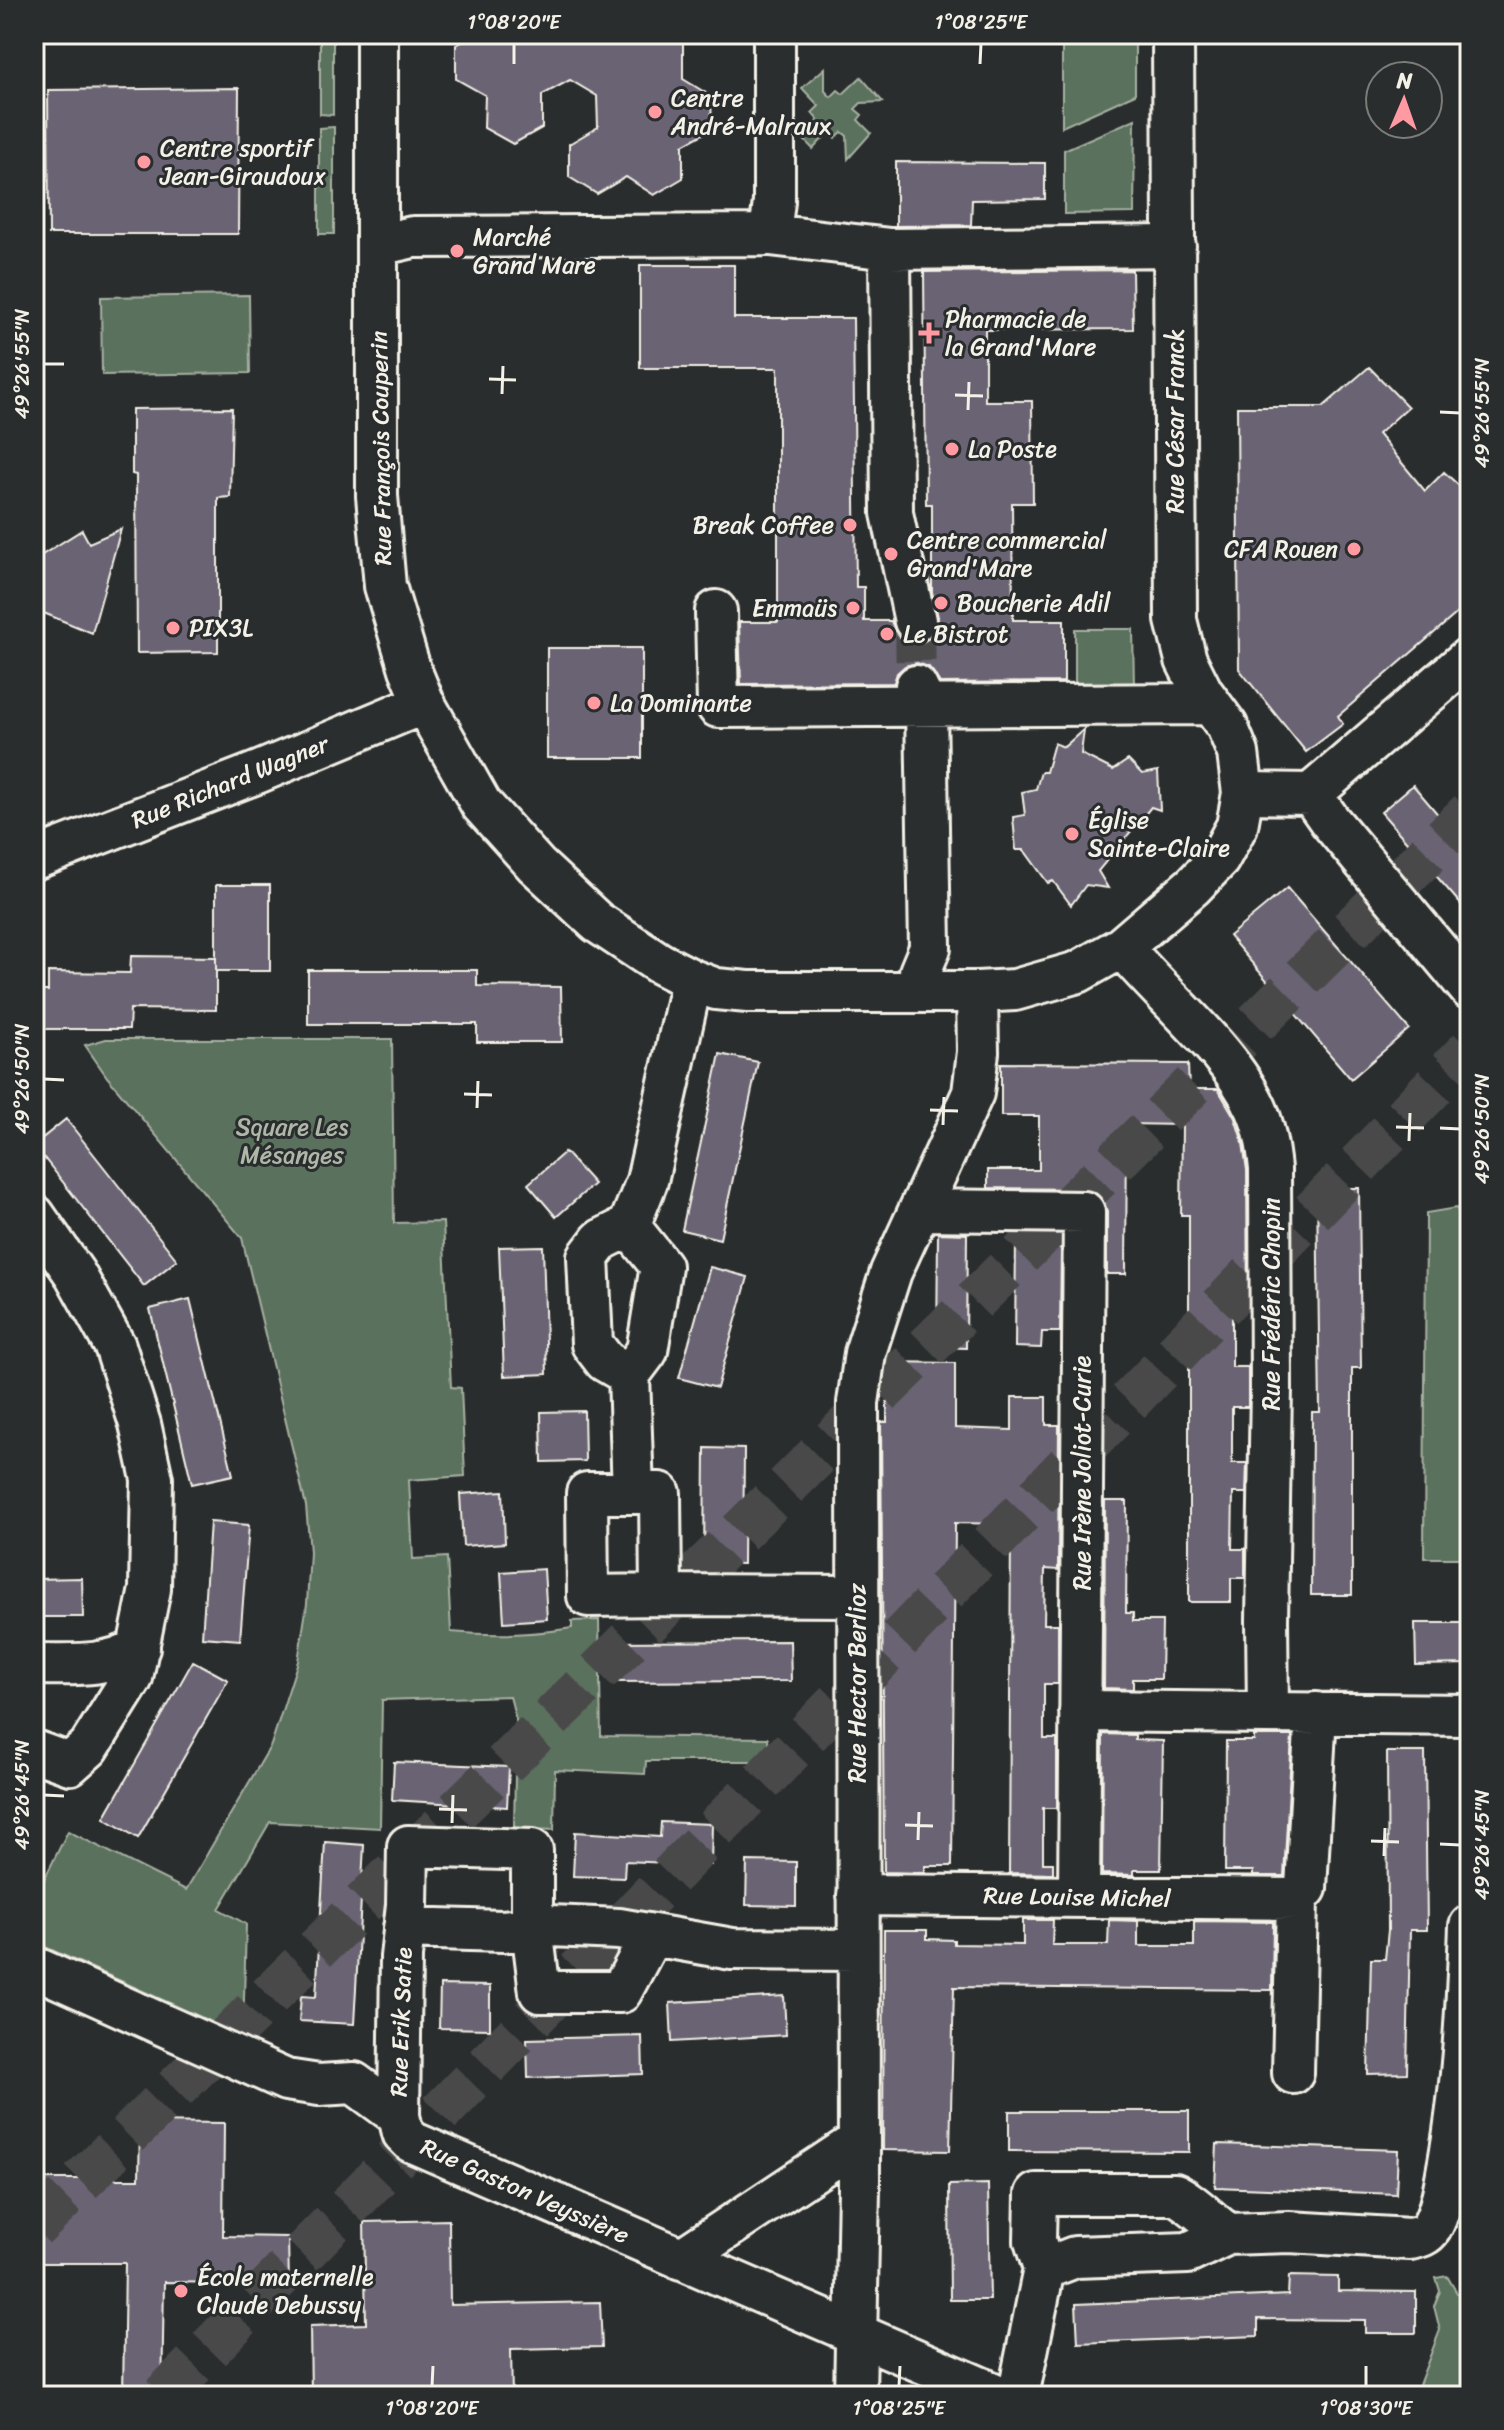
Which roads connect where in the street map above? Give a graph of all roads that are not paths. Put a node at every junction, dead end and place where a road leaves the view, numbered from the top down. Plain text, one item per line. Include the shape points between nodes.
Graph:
1 (377, 34) edge
2 (774, 34) edge
3 (1173, 34) edge
4 (770, 235) junction
5 (391, 242) dead end
6 (1175, 246) junction
7 (890, 249) junction
8 (716, 611) dead end
9 (915, 621) tunnel mouth
10 (1470, 657) edge
11 (921, 696) junction
12 (424, 703) junction
13 (1211, 704) junction
14 (1243, 793) junction
15 (1311, 794) junction
16 (34, 859) edge
17 (1122, 947) junction
18 (920, 972) dead end
19 (692, 980) junction
20 (1470, 989) edge
21 (977, 992) junction
22 (921, 1210) junction
23 (34, 1215) edge
24 (629, 1226) junction
25 (629, 1375) junction
26 (633, 1493) junction
27 (661, 1595) junction
28 (857, 1596) junction
29 (139, 1648) junction
30 (34, 1664) edge
31 (1080, 1711) junction
32 (1268, 1713) junction
33 (1316, 1713) junction
34 (1470, 1715) edge
35 (34, 1751) edge
36 (858, 1895) junction
37 (1079, 1897) junction
38 (1297, 1899) junction
39 (1470, 1926) edge
40 (404, 1928) junction
41 (532, 1928) junction
42 (651, 1936) junction
43 (858, 1950) junction
44 (34, 1967) edge
45 (1293, 2073) dead end
46 (399, 2116) junction
47 (859, 2141) junction
48 (1228, 2234) junction
49 (681, 2259) junction
50 (1044, 2269) junction
51 (858, 2336) junction
52 (855, 2396) edge
53 (1000, 2396) edge
54 (1018, 2396) edge

1 - 12 street, Rue François Couperin via 377,496 385,586
2 - 4 street
3 - 6 street, Rue César Franck
4 - 5 street via 413,237
4 - 7 street
6 - 7 street
6 - 13 street, Rue César Franck via 1176,620 1186,660
7 - 9 street via 892,513
8 - 11 street via 718,707
10 - 15 street
11 - 13 street
11 - 18 street via 930,948
12 - 16 street, Rue Richard Wagner
12 - 19 street, Rue François Couperin via 481,804 536,865 597,922
13 - 14 street, Rue César Franck via 1233,739
14 - 15 street
14 - 17 street, Rue François Couperin via 1237,826 1219,859
15 - 20 street
17 - 21 street, Rue François Couperin via 1047,983
17 - 32 street, Rue Frédéric Chopin via 1232,1066 1267,1140
19 - 21 street, Rue François Couperin via 748,992
19 - 24 street via 647,1181
21 - 22 street, Rue Hector Berlioz via 973,1093
22 - 28 street, Rue Hector Berlioz via 891,1272 865,1353 858,1403
22 - 31 street, Rue Irène Joliot-Curie via 1084,1212
23 - 29 street via 115,1346 140,1424 152,1479 150,1589
24 - 25 street via 661,1266 647,1351
24 - 25 street via 601,1240 588,1257 592,1344 605,1361
25 - 26 street
26 - 27 street via 660,1493
26 - 27 street via 587,1493 588,1596
27 - 28 street
28 - 36 street, Rue Hector Berlioz
29 - 30 street via 97,1664
29 - 35 street via 132,1678 89,1747 70,1764
31 - 32 street
31 - 37 street, Rue Irène Joliot-Curie
32 - 33 street
33 - 34 street
33 - 38 street via 1306,1888
36 - 37 street, Rue Louise Michel
36 - 43 street, Rue Hector Berlioz
37 - 38 street, Rue Louise Michel
38 - 45 street
39 - 48 street via 1458,2111 1432,2227 1424,2236 1410,2239
40 - 41 street, Rue Erik Satie
40 - 41 street, Rue Erik Satie via 408,1846 532,1850
40 - 46 street, Rue Erik Satie
41 - 42 street, Rue Erik Satie via 619,1929
41 - 42 street, Rue Erik Satie via 540,1992 621,1992
42 - 43 street, Rue Erik Satie via 732,1949
43 - 47 street, Rue Hector Berlioz
44 - 46 street, Rue Gaston Veyssière via 286,2080 354,2083
46 - 49 street, Rue Gaston Veyssière via 403,2133 412,2142
47 - 49 street
47 - 51 street, Rue Hector Berlioz
48 - 50 street via 1188,2253 1075,2257
48 - 50 street via 1175,2194 1036,2194 1035,2241
49 - 51 street, Rue Gaston Veyssière
50 - 54 street
51 - 52 street, Rue Hector Berlioz
51 - 53 street, Rue Gaston Veyssière

